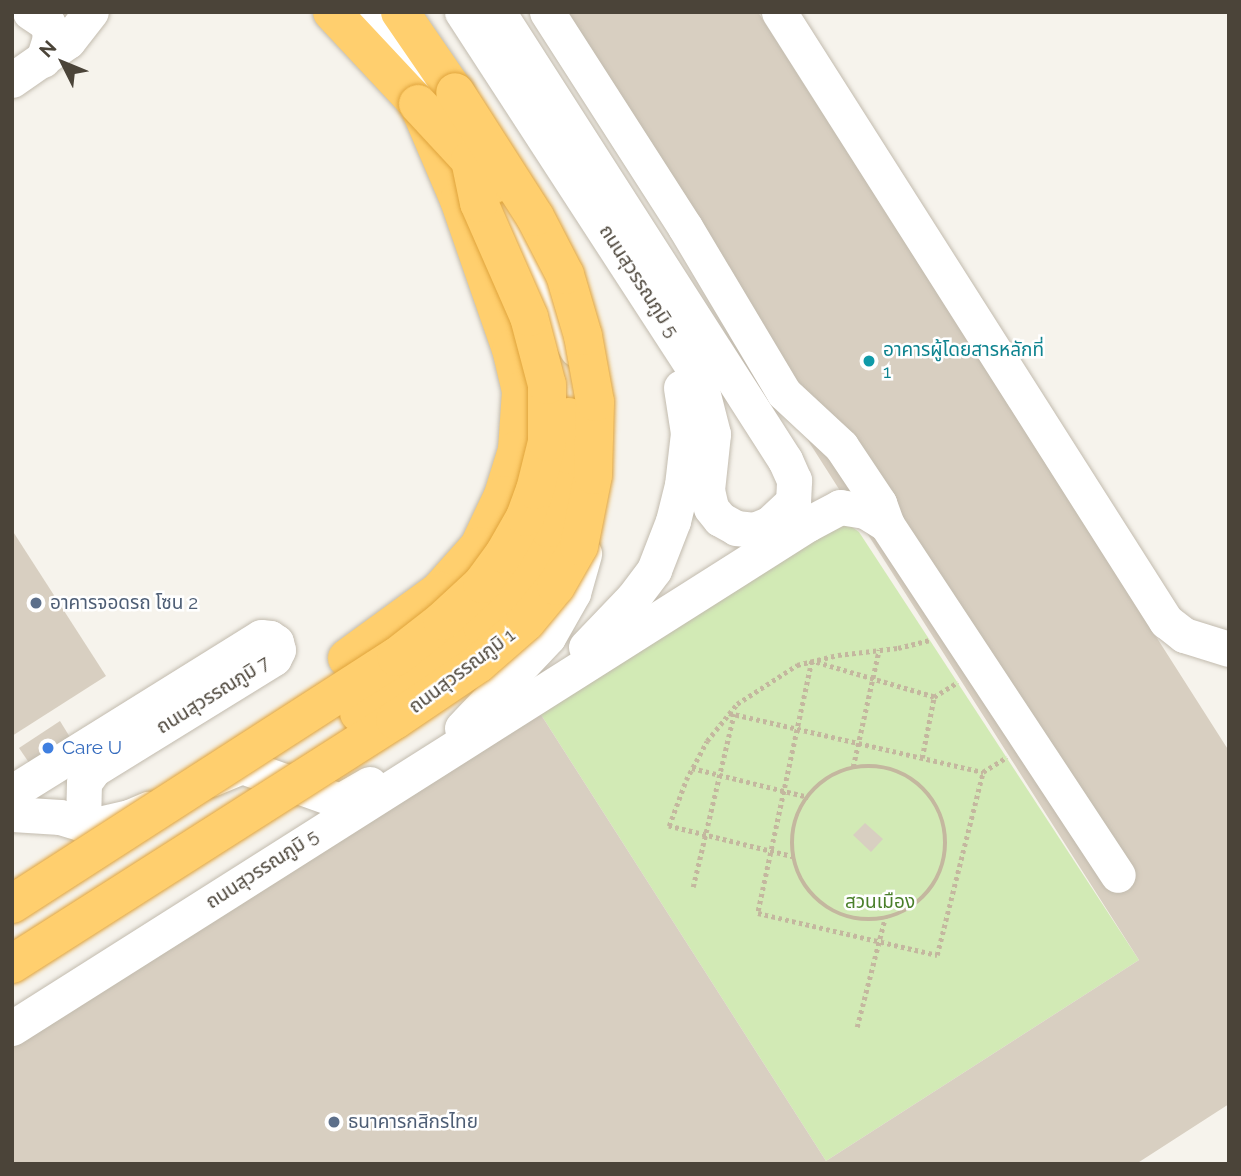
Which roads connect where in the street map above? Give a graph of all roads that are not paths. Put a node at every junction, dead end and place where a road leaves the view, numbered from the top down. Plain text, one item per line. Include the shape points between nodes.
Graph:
1 (22, 12) edge
2 (30, 12) edge
3 (91, 12) edge
4 (332, 12) edge
5 (356, 12) edge
6 (400, 12) edge
7 (443, 12) edge
8 (462, 12) edge
9 (498, 12) edge
10 (548, 12) edge
11 (779, 12) edge
12 (12, 15) edge
13 (43, 60) junction
14 (12, 80) edge
15 (455, 92) junction
16 (418, 104) junction
17 (883, 514) junction
18 (780, 532) junction
19 (586, 647) junction
20 (1229, 649) edge
21 (461, 729) junction
22 (12, 792) edge
23 (12, 814) edge
24 (129, 817) junction
25 (83, 825) junction
26 (1118, 875) dead end
27 (12, 878) edge
28 (12, 892) edge
29 (12, 904) edge
30 (12, 932) edge
31 (12, 964) edge
32 (12, 1028) edge

1 - 12 street
2 - 13 street via 48,24 50,38
3 - 13 street via 68,41
4 - 16 highway, ถนนสุวรรณภูมิ 1
5 - 21 street via 368,16 394,45 559,315 582,370 592,511 573,593 548,637
6 - 15 highway, ถนนสุวรรณภูมิ 1
7 - 19 street via 681,387 688,433 673,521 654,570
8 - 18 street, ถนนสุวรรณภูมิ 5 via 698,375 713,434 707,490 711,508 736,528
9 - 18 street, ถนนสุวรรณภูมิ 5 via 785,460 795,491
10 - 17 street via 784,393 841,446
11 - 20 street via 1166,621 1184,635
13 - 14 street
15 - 29 highway, ถนนสุวรรณภูมิ 1, bridge via 479,203 529,317 547,385 547,442 525,517 482,584 396,657
15 - 31 highway, ถนนสุวรรณภูมิ 1, bridge via 536,217 565,275 583,336 595,402 593,475 579,546 556,586 526,622 478,664
16 - 27 highway, ถนนสุวรรณภูมิ 1 via 459,200 521,391 517,450 479,547 439,591 391,628
16 - 30 highway, ถนนสุวรรณภูมิ 1, bridge via 489,178 528,245 553,302 568,365 570,456 548,528 522,585 482,626 381,699
17 - 18 street via 840,507
17 - 26 street
18 - 19 street
18 - 32 street, ถนนสุวรรณภูมิ 5 via 514,711
19 - 21 street
21 - 24 street via 340,801 242,766
22 - 25 street, ถนนสุวรรณภูมิ 7 via 261,637 276,642 274,658 94,769 84,783
23 - 25 street via 60,817
24 - 25 street
24 - 28 street

